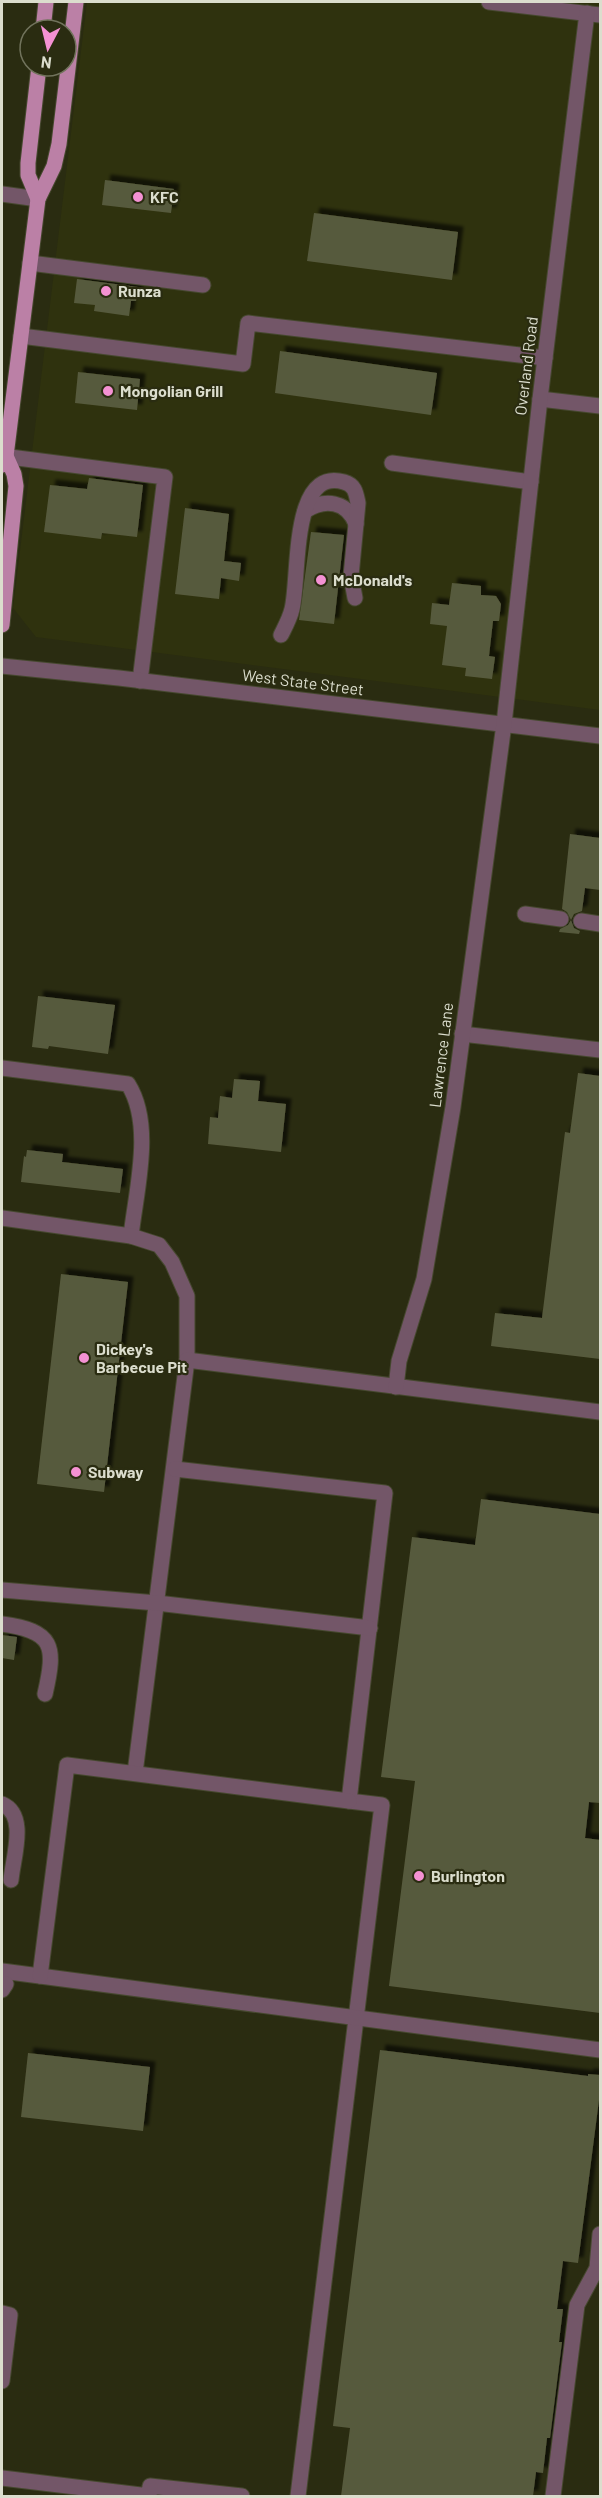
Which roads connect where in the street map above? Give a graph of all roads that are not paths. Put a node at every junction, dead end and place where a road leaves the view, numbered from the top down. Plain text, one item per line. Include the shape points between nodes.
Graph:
1 (46, 2) edge
2 (76, 2) edge
3 (489, 2) edge
4 (594, 14) edge
5 (44, 18) edge
6 (38, 78) edge
7 (2, 194) edge
8 (38, 199) junction
9 (30, 263) junction
10 (203, 285) dead end
11 (21, 336) junction
12 (545, 358) junction
13 (540, 399) junction
14 (600, 406) edge
15 (3, 459) edge
16 (392, 464) dead end
17 (531, 482) junction
18 (305, 511) junction
19 (356, 524) junction
20 (355, 598) dead end
21 (2, 625) edge
22 (281, 635) dead end
23 (2, 666) edge
24 (141, 681) junction
25 (504, 724) junction
26 (600, 736) edge
27 (525, 914) dead end
28 (561, 919) dead end
29 (581, 921) dead end
30 (600, 924) edge
31 (462, 1034) junction
32 (600, 1050) edge
33 (2, 1068) edge
34 (2, 1218) edge
35 (130, 1236) junction
36 (187, 1360) junction
37 (396, 1387) junction
38 (600, 1412) edge
39 (175, 1468) junction
40 (2, 1590) edge
41 (157, 1603) junction
42 (2, 1624) edge
43 (370, 1628) junction
44 (45, 1694) dead end
45 (135, 1773) junction
46 (349, 1801) junction
47 (2, 1804) edge
48 (11, 1880) dead end
49 (40, 1976) junction
50 (3, 1982) edge
51 (356, 2017) junction
52 (600, 2049) edge
53 (600, 2234) edge
54 (2, 2313) edge
55 (2, 2382) edge
56 (2, 2478) edge
57 (242, 2496) edge
58 (298, 2496) edge
59 (553, 2496) edge

1 - 5 main road
2 - 8 main road via 59,144 54,166
3 - 4 street
4 - 12 street, Overland Road
6 - 8 main road via 28,175
7 - 8 street
8 - 9 main road
9 - 10 street
9 - 11 main road
11 - 12 street via 243,364 248,323
11 - 15 main road
12 - 13 street, Overland Road
13 - 14 street
13 - 17 street, Overland Road
15 - 21 main road via 14,474 16,486
15 - 24 street via 165,477
16 - 17 street
17 - 25 street, Overland Road
18 - 19 street via 320,504 345,507
18 - 19 street via 307,499 323,481 345,482 356,492
18 - 22 street via 292,610
19 - 20 street via 351,576
23 - 24 street, West State Street
24 - 25 street, West State Street
25 - 26 street, West State Street
25 - 31 street, Lawrence Lane
27 - 28 street
29 - 30 street
31 - 32 street
31 - 37 street, Lawrence Lane via 424,1279 399,1361
33 - 35 street via 128,1084 137,1098 142,1131
34 - 35 street
35 - 36 street via 159,1245 172,1262 187,1296
36 - 37 street
36 - 39 street
37 - 38 street
39 - 41 street
39 - 43 street via 385,1493
40 - 41 street
41 - 43 street
41 - 45 street
42 - 44 street via 36,1632 48,1643 52,1655
43 - 46 street
45 - 46 street
45 - 49 street via 67,1765
46 - 51 street via 382,1805
47 - 48 street via 17,1819
49 - 50 street
49 - 51 street
51 - 52 street
51 - 58 street
53 - 59 street via 597,2268 577,2305
54 - 55 street via 10,2315
56 - 57 street via 149,2496 150,2486

